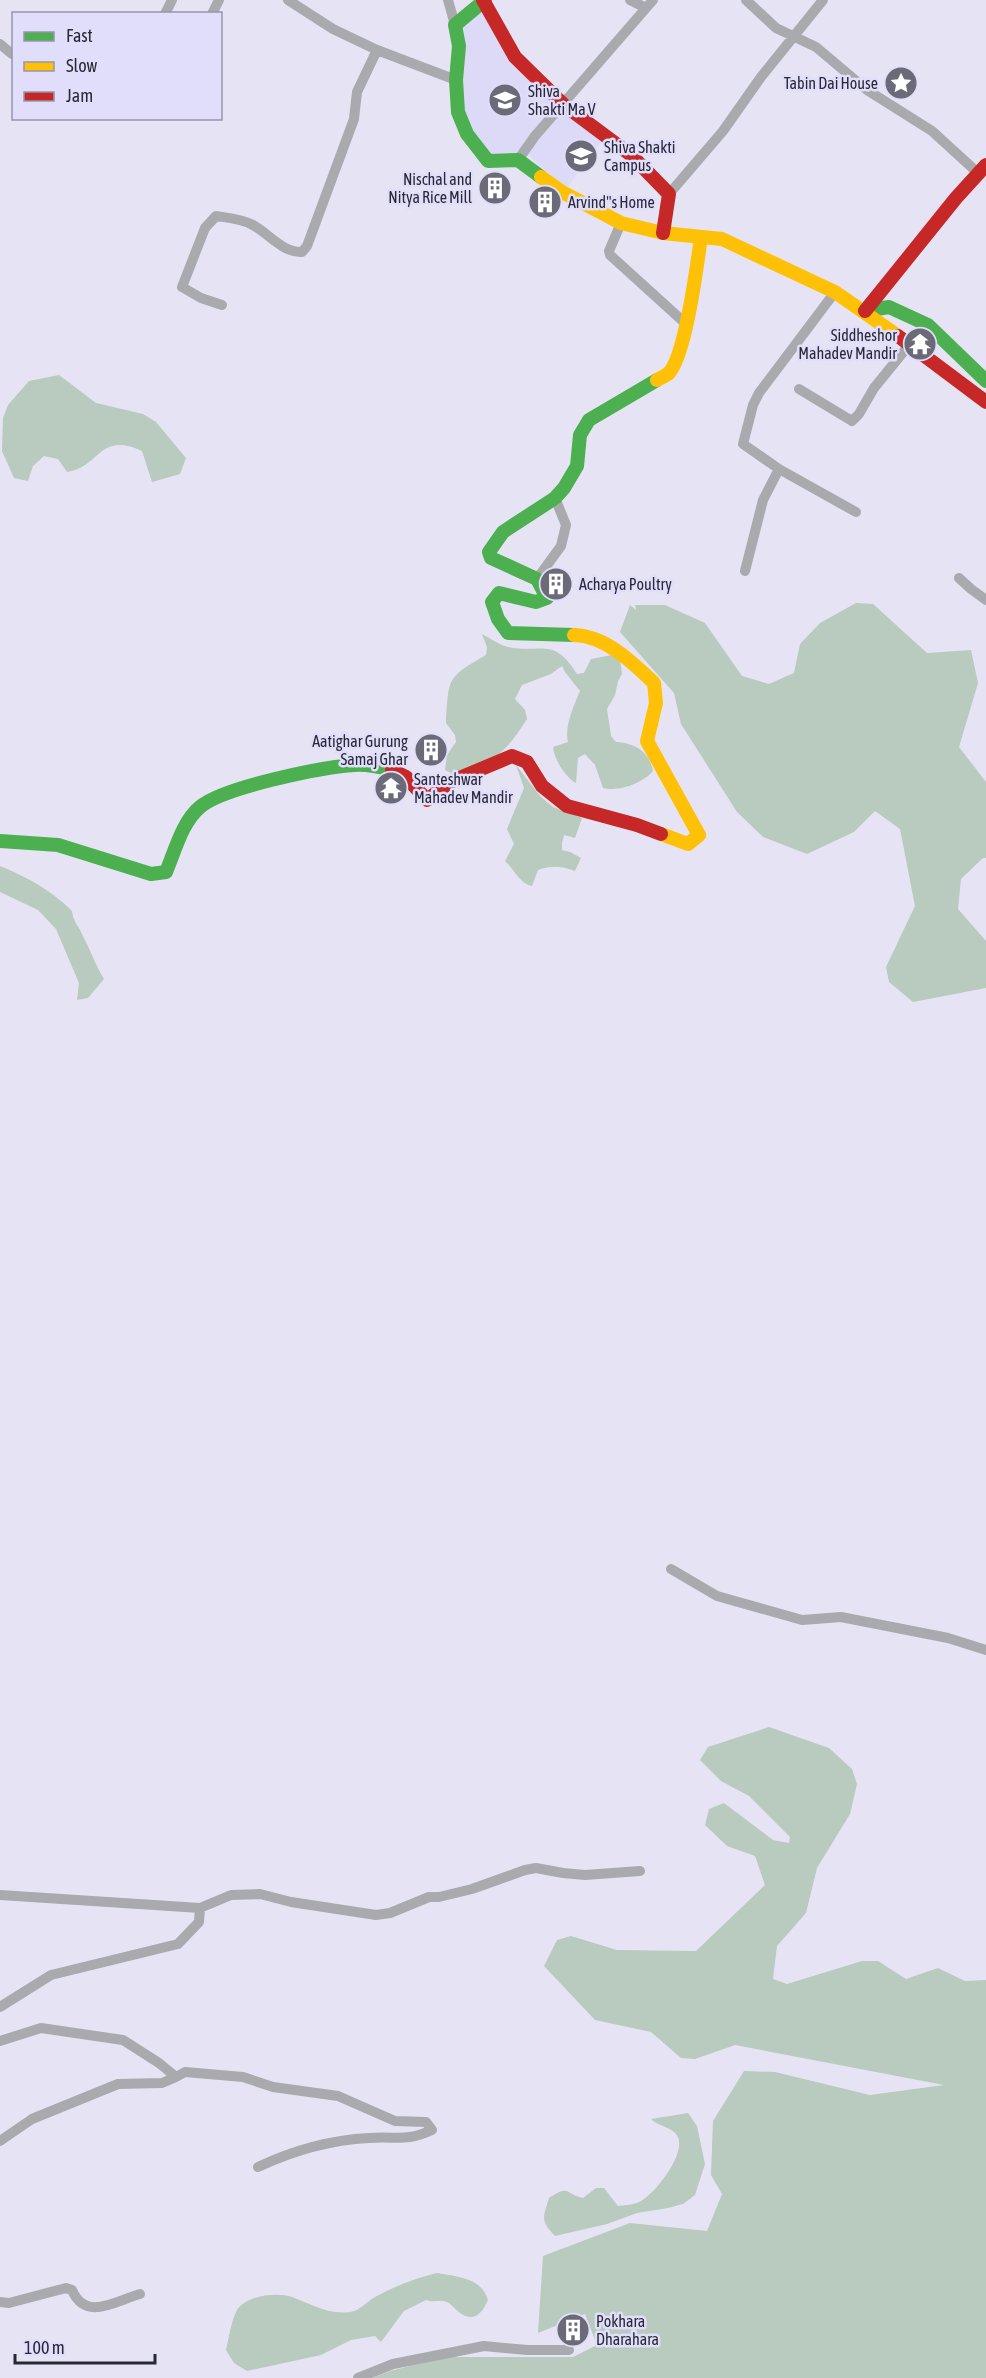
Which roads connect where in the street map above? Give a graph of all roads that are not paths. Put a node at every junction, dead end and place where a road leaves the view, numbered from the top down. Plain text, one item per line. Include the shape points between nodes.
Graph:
1 (288, 0) edge
2 (448, 0) edge
3 (484, 0) edge
4 (630, 0) edge
5 (746, 0) edge
6 (823, 0) edge
7 (649, 4) edge
8 (455, 25) junction
9 (794, 36) junction
10 (0, 44) edge
11 (376, 50) junction
12 (12, 54) dead end
13 (456, 80) junction
14 (564, 105) junction
15 (518, 160) junction
16 (982, 169) edge
17 (669, 194) junction
18 (621, 223) junction
19 (663, 233) junction
20 (701, 237) junction
21 (835, 292) junction
22 (222, 305) dead end
23 (865, 311) junction
24 (685, 323) junction
25 (909, 345) junction
26 (986, 381) edge
27 (799, 389) dead end
28 (986, 402) edge
29 (779, 469) junction
30 (555, 498) junction
31 (856, 512) dead end
32 (745, 571) dead end
33 (959, 578) dead end
34 (537, 579) junction
35 (986, 600) edge
36 (0, 841) edge
37 (671, 1569) dead end
38 (986, 1650) edge
39 (640, 1871) dead end
40 (0, 1895) edge
41 (200, 1908) junction
42 (0, 2007) edge
43 (0, 2041) edge
44 (176, 2077) junction
45 (0, 2141) edge
46 (258, 2167) dead end
47 (140, 2294) dead end
48 (0, 2302) edge
49 (569, 2350) dead end
50 (358, 2378) edge

1 - 11 street
2 - 8 street
3 - 8 street
3 - 14 street via 515,57
4 - 7 street
5 - 9 street via 776,28
6 - 9 street
7 - 14 street
8 - 13 street via 459,46
9 - 16 street via 816,47 867,90 932,131
9 - 17 street via 723,131
10 - 12 street
11 - 13 street
11 - 22 street via 357,92 354,119 302,252 292,253 240,220 216,216 205,228 182,287
13 - 15 street via 458,112 467,134 488,161
14 - 15 street
14 - 17 street via 631,155
15 - 18 street via 562,192
16 - 23 street
17 - 19 street
18 - 19 street
18 - 24 street via 609,254
19 - 20 street
20 - 21 street via 722,239
20 - 24 street
21 - 23 street
21 - 29 street via 753,405 743,444
23 - 25 street
23 - 26 street via 889,307 928,325
24 - 30 street via 669,373 589,420 580,435 577,466
25 - 27 street via 852,421
25 - 28 street
29 - 31 street
29 - 32 street via 763,500
30 - 34 street via 566,525 561,546
30 - 34 street via 503,532 489,552 491,558
33 - 35 street
34 - 36 street via 547,598 536,603 499,593 492,602 498,619 508,633 584,635 602,641 654,683 656,703 648,741 699,835 688,844 567,806 542,786 527,762 512,756 450,782 428,800 400,773 374,765 352,765 284,778 217,796 199,806 166,872 151,874 58,845
37 - 38 street via 717,1596 802,1620 841,1617 948,1638
39 - 41 street via 585,1875 525,1869 472,1889 429,1897 376,1916 260,1894 231,1895
40 - 41 street
41 - 42 street via 199,1922 178,1944 51,1975
43 - 44 street via 41,2028 123,2040
44 - 45 street via 162,2083 118,2084 32,2119
44 - 46 street via 185,2072 243,2077 273,2087 338,2096 395,2121 426,2122 432,2130 415,2137 370,2138 295,2151
47 - 48 street via 93,2308 78,2302 72,2290 66,2288
49 - 50 street via 484,2346 393,2364

